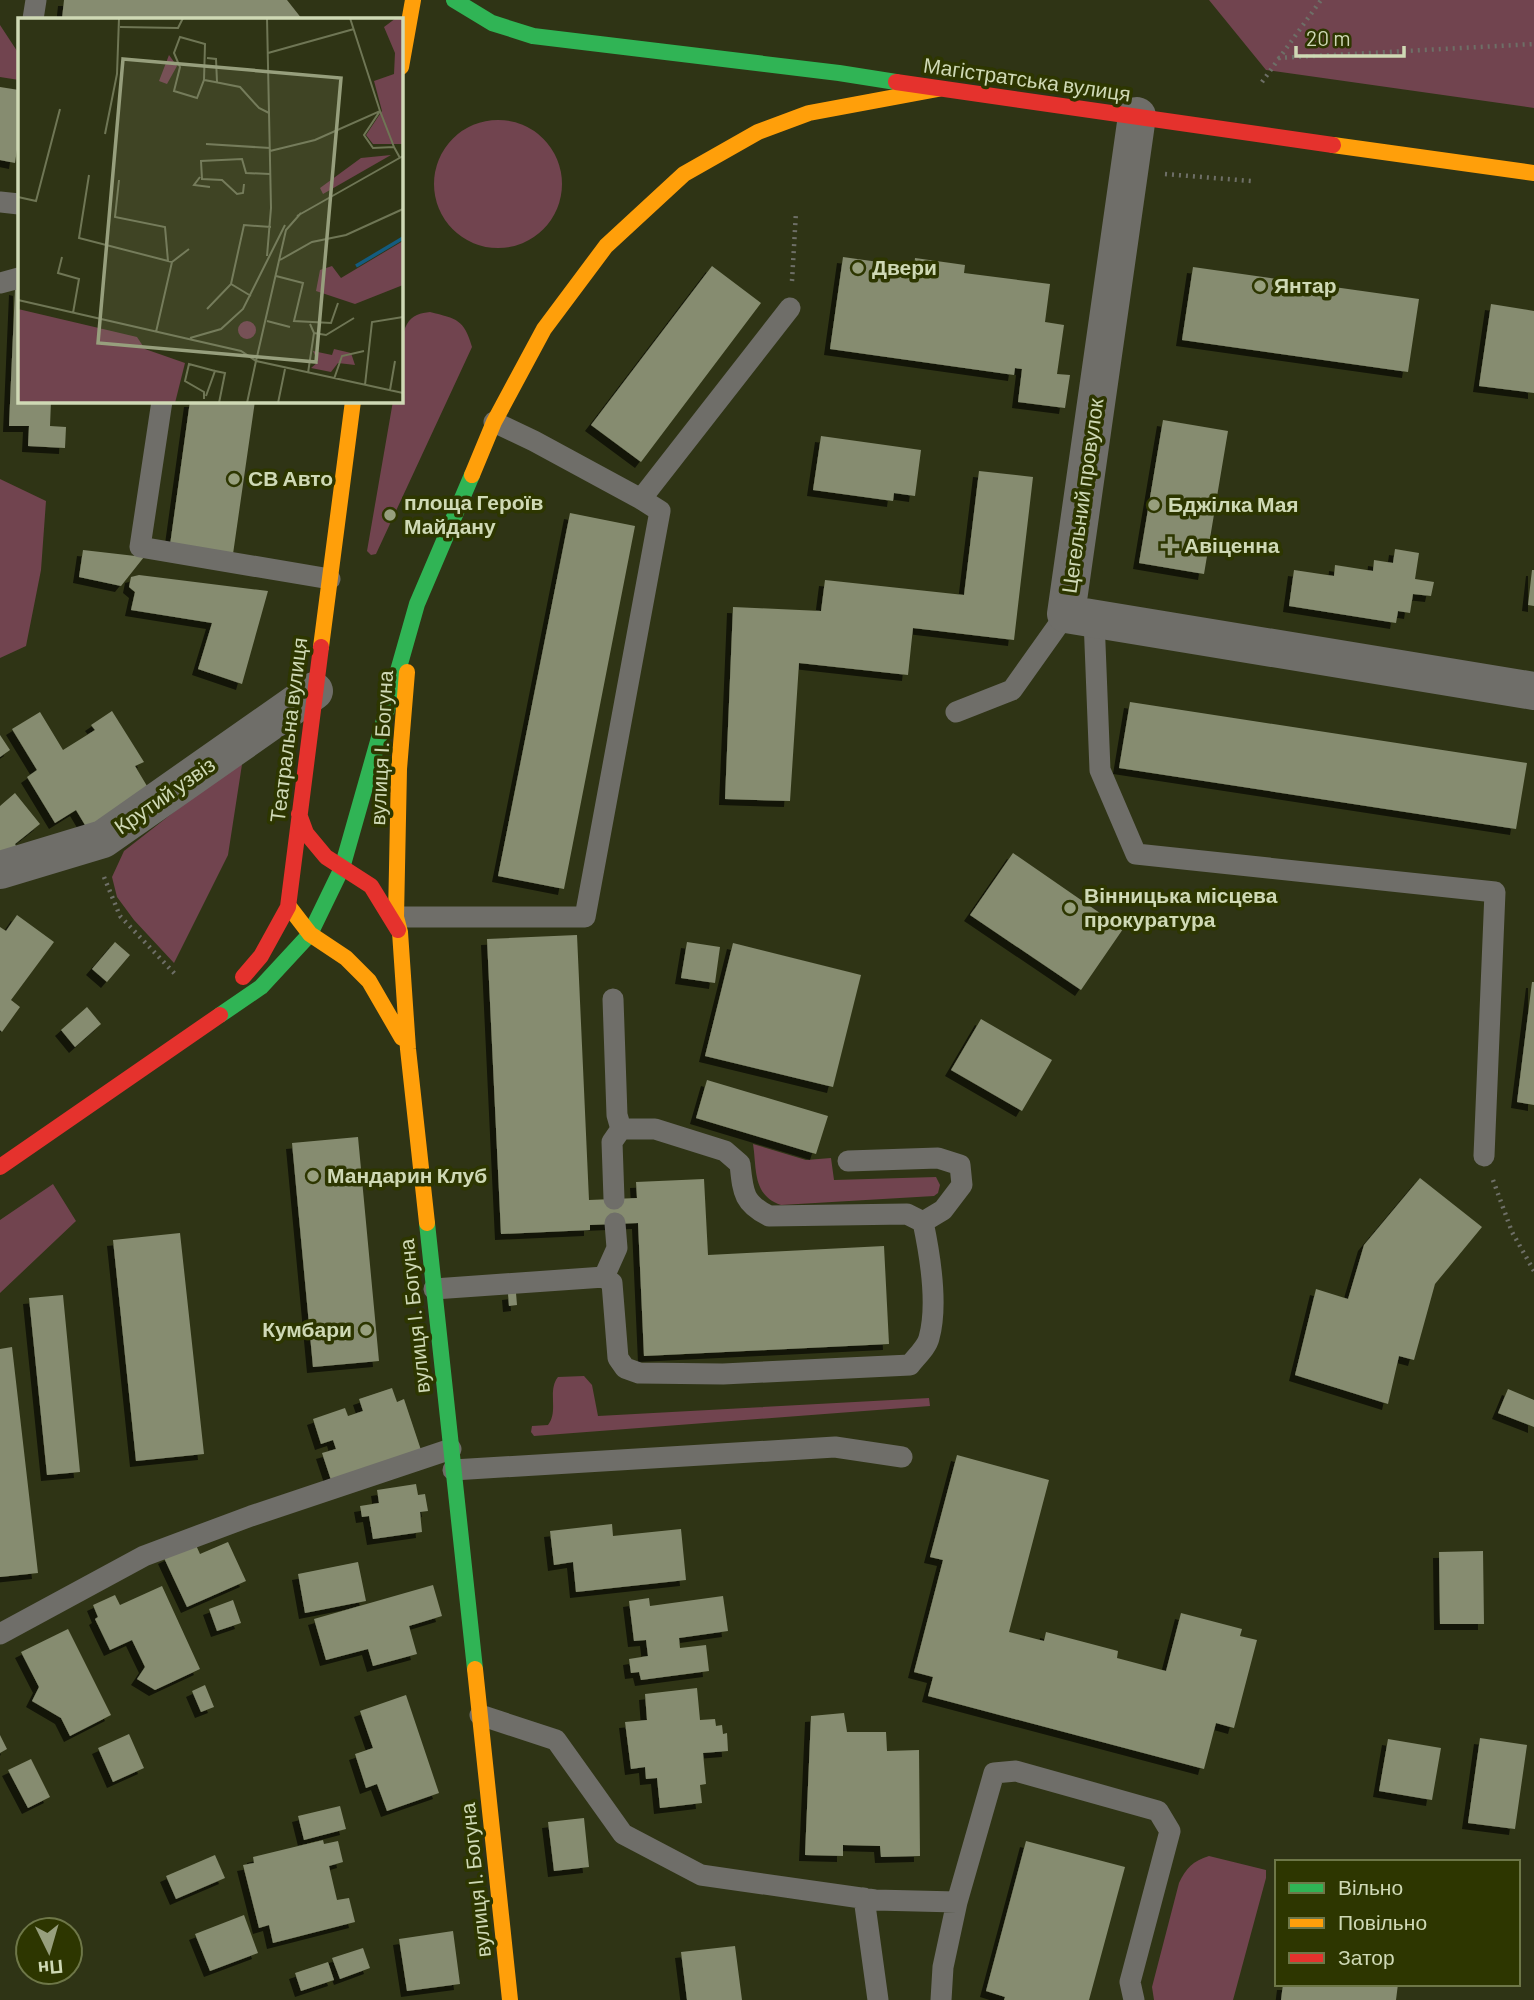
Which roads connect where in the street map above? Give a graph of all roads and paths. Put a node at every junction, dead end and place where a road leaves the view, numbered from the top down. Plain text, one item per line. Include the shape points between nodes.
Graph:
1 (36, 0) edge
2 (413, 0) edge
3 (454, 0) edge
4 (1321, 0) edge
5 (33, 18) edge
6 (1534, 44) edge
7 (1279, 58) junction
8 (402, 60) edge
9 (1262, 82) dead end
10 (938, 89) junction
11 (1137, 116) junction
12 (1534, 173) edge
13 (1251, 181) dead end
14 (1128, 192) junction
15 (0, 202) edge
16 (18, 204) edge
17 (796, 212) dead end
18 (18, 278) edge
19 (0, 283) edge
20 (790, 308) joint
21 (162, 402) edge
22 (353, 402) edge
23 (494, 422) junction
24 (642, 499) junction
25 (330, 579) junction
26 (1080, 616) junction
27 (410, 627) junction
28 (314, 691) junction
29 (1534, 691) edge
30 (956, 712) dead end
31 (299, 814) junction
32 (94, 841) junction
33 (342, 868) junction
34 (0, 870) edge
35 (304, 876) junction
36 (288, 907) junction
37 (398, 925) junction
38 (310, 934) junction
39 (175, 974) dead end
40 (612, 999) dead end
41 (194, 1035) junction
42 (408, 1049) junction
43 (621, 1129) junction
44 (1484, 1156) joint
45 (848, 1161) dead end
46 (0, 1167) edge
47 (614, 1199) dead end
48 (923, 1222) junction
49 (615, 1223) dead end
50 (1534, 1271) edge
51 (604, 1278) junction
52 (434, 1289) junction
53 (902, 1457) dead end
54 (452, 1460) junction
55 (0, 1634) edge
56 (480, 1715) junction
57 (864, 1898) junction
58 (957, 1902) junction
59 (510, 2000) edge
60 (878, 2000) edge
61 (941, 2000) edge
62 (1133, 2000) edge

1 - 5 lane
2 - 8 main road
3 - 10 main road, Магістратська вулиця via 515,33
4 - 7 path
6 - 7 path
7 - 9 path
10 - 11 main road, Магістратська вулиця
10 - 23 main road via 808,113 758,132 684,174 606,246 544,329
11 - 12 main road, Магістратська вулиця
11 - 14 street, Цегельний провулок
13 - 14 path via 1161,173
14 - 26 street, Цегельний провулок
15 - 16 lane
17 - 20 path
18 - 19 lane
20 - 24 lane
21 - 25 lane via 140,547
22 - 25 main road, Театральна вулиця
23 - 24 lane
23 - 27 main road
24 - 37 lane via 660,511 585,917
25 - 28 main road, Театральна вулиця
26 - 29 street, Цегельний провулок
26 - 30 lane via 1012,690
26 - 44 lane via 1100,770 1136,854 1495,892
27 - 33 main road
27 - 37 main road, вулиця І. Богуна via 399,769
28 - 31 main road, Театральна вулиця
28 - 32 street, Крутий узвіз
31 - 33 main road via 306,833
31 - 35 main road, Театральна вулиця
32 - 34 street, Крутий узвіз
32 - 39 path via 120,916
33 - 35 main road
33 - 37 main road via 371,886
33 - 38 main road
35 - 36 main road, Театральна вулиця
36 - 38 main road
36 - 41 main road, Театральна вулиця via 261,956
37 - 42 main road, вулиця І. Богуна
38 - 41 main road via 261,987
38 - 42 main road via 346,958 369,981
40 - 43 lane
41 - 46 main road
42 - 52 main road, вулиця І. Богуна
43 - 47 lane via 612,1142
43 - 48 lane via 655,1129 724,1151 740,1164 742,1186 752,1207 769,1216 907,1214
44 - 50 path via 1512,1232
45 - 48 lane via 938,1158 960,1165 962,1185 943,1210
48 - 51 lane via 932,1309 929,1340 910,1365 639,1373 625,1368 618,1358 612,1283
49 - 51 lane via 617,1248
51 - 52 lane
52 - 54 main road, вулиця І. Богуна
53 - 54 lane via 835,1447
54 - 55 lane via 251,1516 144,1556
54 - 56 main road, вулиця І. Богуна
56 - 57 lane via 556,1740 623,1834 701,1875
56 - 59 main road, вулиця І. Богуна
57 - 58 lane
57 - 60 lane
58 - 61 lane
58 - 62 lane via 994,1773 1016,1771 1158,1811 1170,1831 1130,1982

